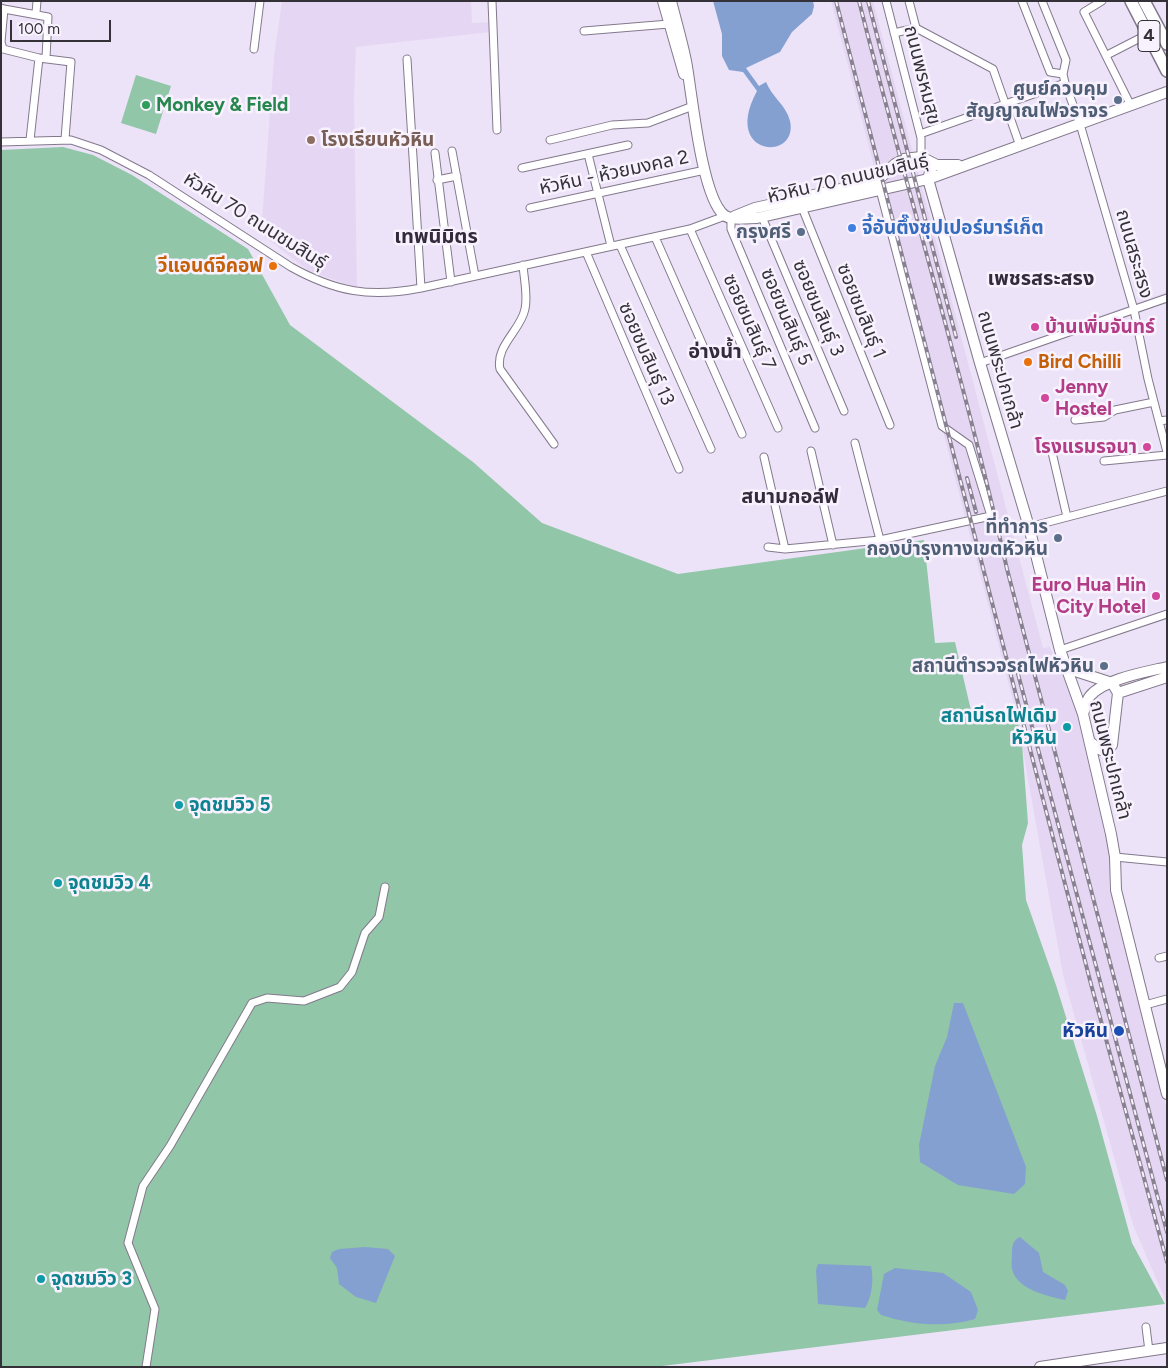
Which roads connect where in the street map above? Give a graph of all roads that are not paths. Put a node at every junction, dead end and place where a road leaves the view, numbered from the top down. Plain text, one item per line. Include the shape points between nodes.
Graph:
1 (37, 1) edge
2 (260, 1) edge
3 (492, 1) edge
4 (664, 1) edge
5 (671, 1) edge
6 (886, 1) edge
7 (909, 1) edge
8 (1022, 1) edge
9 (1042, 1) edge
10 (1102, 1) edge
11 (1131, 1) edge
12 (1144, 1) edge
13 (3, 8) edge
14 (36, 13) junction
15 (669, 24) junction
16 (916, 28) junction
17 (584, 31) dead end
18 (894, 33) junction
19 (1148, 34) junction
20 (1167, 44) edge
21 (254, 49) dead end
22 (1107, 55) junction
23 (42, 58) junction
24 (407, 59) dead end
25 (1167, 71) edge
26 (1063, 74) junction
27 (688, 82) junction
28 (1065, 83) junction
29 (1167, 92) edge
30 (1006, 105) junction
31 (693, 106) junction
32 (1131, 106) junction
33 (1080, 124) junction
34 (497, 130) dead end
35 (920, 134) junction
36 (65, 139) junction
37 (30, 140) junction
38 (550, 140) dead end
39 (1, 142) edge
40 (628, 145) dead end
41 (1020, 146) junction
42 (452, 151) dead end
43 (435, 153) dead end
44 (588, 154) junction
45 (924, 159) junction
46 (971, 164) junction
47 (893, 166) junction
48 (522, 168) dead end
49 (705, 170) junction
50 (457, 176) junction
51 (928, 179) junction
52 (437, 180) junction
53 (878, 186) junction
54 (903, 186) junction
55 (597, 194) junction
56 (800, 203) junction
57 (530, 208) dead end
58 (728, 217) junction
59 (762, 217) junction
60 (690, 229) junction
61 (655, 237) junction
62 (620, 245) junction
63 (611, 246) junction
64 (586, 252) junction
65 (523, 265) junction
66 (475, 276) junction
67 (451, 282) junction
68 (421, 288) junction
69 (1167, 298) edge
70 (1134, 310) junction
71 (980, 363) junction
72 (1154, 402) junction
73 (844, 411) dead end
74 (1075, 420) dead end
75 (1167, 420) edge
76 (1159, 421) junction
77 (890, 425) dead end
78 (778, 428) dead end
79 (815, 428) dead end
80 (742, 434) dead end
81 (855, 443) dead end
82 (554, 444) dead end
83 (1051, 448) dead end
84 (711, 449) dead end
85 (811, 451) dead end
86 (1167, 453) edge
87 (764, 457) dead end
88 (1104, 461) dead end
89 (678, 469) dead end
90 (1167, 491) edge
91 (1067, 517) junction
92 (1029, 527) junction
93 (880, 540) junction
94 (833, 545) junction
95 (768, 547) dead end
96 (785, 549) junction
97 (1167, 614) edge
98 (1060, 650) junction
99 (1066, 668) junction
100 (1163, 673) edge
101 (1112, 683) junction
102 (1118, 693) junction
103 (1083, 714) junction
104 (1090, 742) junction
105 (1109, 749) junction
106 (1096, 770) junction
107 (1115, 857) junction
108 (1167, 862) edge
109 (386, 888) dead end
110 (1167, 956) edge
111 (1159, 958) dead end
112 (1167, 999) edge
113 (1145, 1005) junction
114 (1167, 1094) edge
115 (1146, 1326) dead end
116 (1167, 1348) edge
117 (1149, 1351) junction
118 (146, 1367) edge
119 (1040, 1367) edge

1 - 14 street
2 - 21 street
3 - 34 street
4 - 15 street
5 - 27 street
6 - 18 street, ถนนพรหมสุข
7 - 16 street
8 - 26 street via 1050,72
9 - 26 street, ถนนสระสรง via 1066,60
10 - 22 street via 1084,12
11 - 19 main road, 4
12 - 20 main road, 4
13 - 14 street
13 - 23 street via 2,46 7,51
14 - 23 street via 49,20
15 - 17 street
15 - 27 street via 679,64
16 - 18 street
16 - 30 street via 993,69
18 - 35 street, ถนนพรหมสุข
19 - 22 street
19 - 25 main road, 4
22 - 32 street
23 - 36 street via 72,62
23 - 37 street
24 - 68 street
26 - 28 street, ถนนสระสรง
27 - 31 street
28 - 30 street
28 - 33 street, ถนนสระสรง
29 - 32 street, หัวหิน 70 ถนนชมสินธุ์
30 - 35 street
30 - 41 street
31 - 38 street via 648,123 612,125
31 - 49 street
32 - 33 street, หัวหิน 70 ถนนชมสินธุ์
33 - 41 street, หัวหิน 70 ถนนชมสินธุ์
33 - 70 street, ถนนสระสรง
35 - 45 street, ถนนพรหมสุข
36 - 37 street, หัวหิน 70 ถนนชมสินธุ์
36 - 68 street, หัวหิน 70 ถนนชมสินธุ์ via 101,150 149,175 312,279 356,292 389,293
37 - 39 street, หัวหิน 70 ถนนชมสินธุ์
40 - 44 street
41 - 46 street, หัวหิน 70 ถนนชมสินธุ์
42 - 50 street
43 - 52 street
44 - 48 street
44 - 55 street
45 - 46 street, หัวหิน 70 ถนนชมสินธุ์ via 945,166
45 - 47 street, หัวหิน 70 ถนนชมสินธุ์ via 904,159
45 - 51 street via 931,169
46 - 51 street, หัวหิน 70 ถนนชมสินธุ์
47 - 53 street, หัวหิน 70 ถนนชมสินธุ์
47 - 54 street via 893,180
49 - 55 street, หัวหิน - ห้วยมงคล 2
49 - 58 street via 716,204
50 - 52 street
50 - 66 street
51 - 54 street, หัวหิน 70 ถนนชมสินธุ์
51 - 71 street, ถนนพระปกเกล้า
52 - 67 street
53 - 54 street, หัวหิน 70 ถนนชมสินธุ์
53 - 56 street, หัวหิน 70 ถนนชมสินธุ์
53 - 93 street via 942,426 969,445 991,516
55 - 57 street, หัวหิน - ห้วยมงคล 2
55 - 63 street
56 - 58 street, หัวหิน 70 ถนนชมสินธุ์ via 755,208
56 - 59 street, หัวหิน 70 ถนนชมสินธุ์
56 - 77 street, ซอยชมสินธุ์ 1
58 - 59 street, หัวหิน 70 ถนนชมสินธุ์
58 - 60 street, หัวหิน 70 ถนนชมสินธุ์
58 - 79 street, ซอยชมสินธุ์ 5
59 - 73 street, ซอยชมสินธุ์ 3
60 - 61 street, หัวหิน 70 ถนนชมสินธุ์
60 - 78 street, ซอยชมสินธุ์ 7
61 - 62 street, หัวหิน 70 ถนนชมสินธุ์
61 - 80 street
62 - 63 street, หัวหิน 70 ถนนชมสินธุ์
62 - 84 street
63 - 64 street, หัวหิน 70 ถนนชมสินธุ์
64 - 65 street, หัวหิน 70 ถนนชมสินธุ์
64 - 89 street, ซอยชมสินธุ์ 13
65 - 66 street, หัวหิน 70 ถนนชมสินธุ์
65 - 82 street via 525,311 498,363
66 - 67 street, หัวหิน 70 ถนนชมสินธุ์
67 - 68 street, หัวหิน 70 ถนนชมสินธุ์
69 - 70 street
70 - 71 street
70 - 72 street, ถนนสระสรง
71 - 92 street, ถนนพระปกเกล้า
72 - 74 street via 1114,410 1104,416
72 - 76 street, ถนนสระสรง
75 - 76 street
76 - 86 street, ถนนสระสรง
81 - 93 street
83 - 91 street
85 - 94 street
86 - 88 street
87 - 96 street
90 - 91 street
91 - 92 street
92 - 98 street, ถนนพระปกเกล้า
93 - 94 street
94 - 96 street
95 - 96 street
97 - 98 street
98 - 99 street, ถนนพระปกเกล้า
99 - 101 street
99 - 103 street, ถนนพระปกเกล้า
100 - 101 street
100 - 102 street
101 - 102 street
101 - 103 street via 1090,696
102 - 105 street via 1114,741
103 - 104 street, ถนนพระปกเกล้า
104 - 105 street via 1101,750
104 - 106 street, ถนนพระปกเกล้า
105 - 106 street via 1101,757
106 - 107 street, ถนนพระปกเกล้า
107 - 108 street
107 - 113 street, ถนนพระปกเกล้า via 1116,890
109 - 118 street via 380,917 365,933 352,972 340,987 304,1001 268,998 252,1003 144,1186 128,1243 155,1309
110 - 111 street
112 - 113 street
113 - 114 street, ถนนพระปกเกล้า
115 - 117 street
116 - 117 street
117 - 119 street

